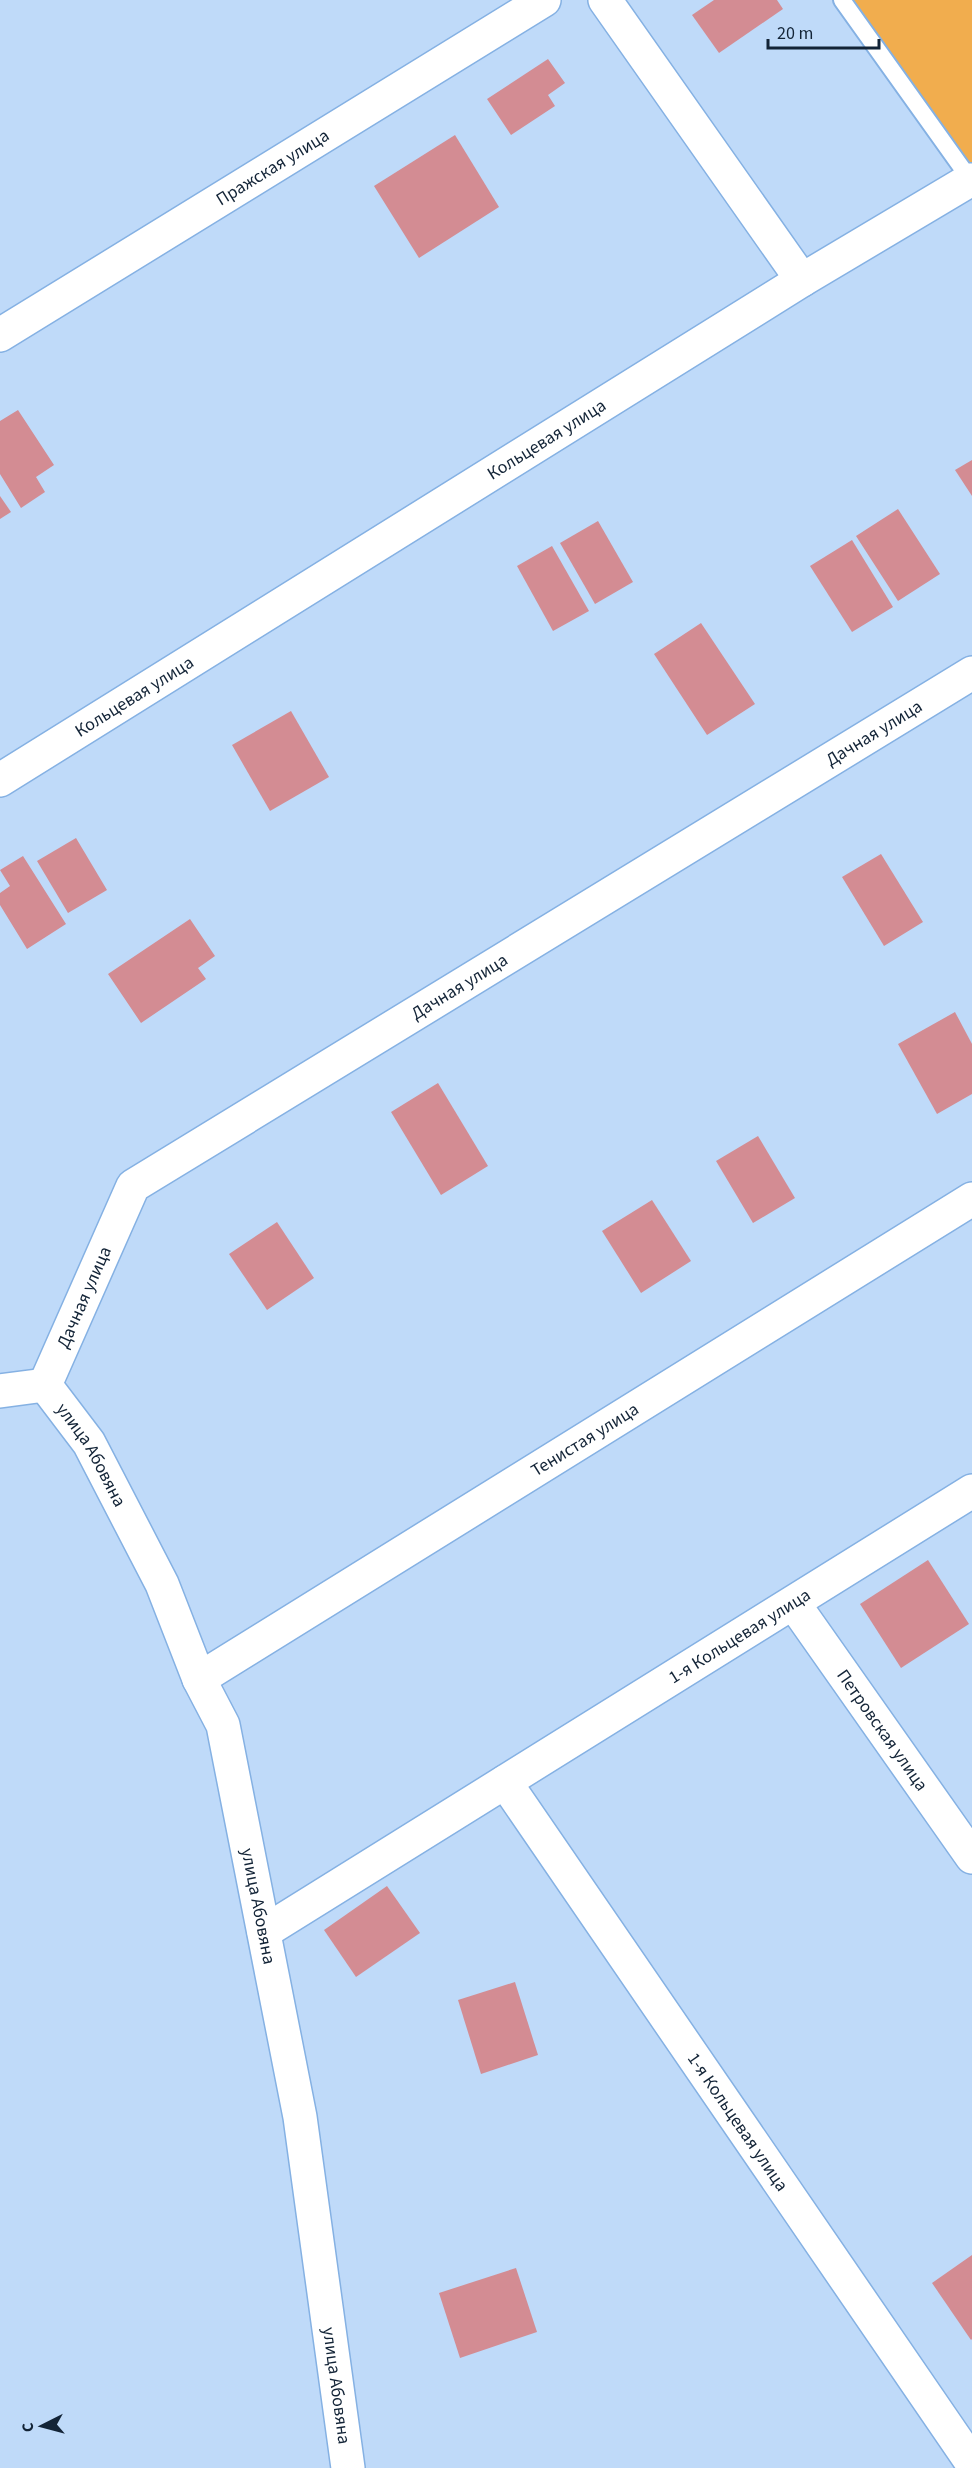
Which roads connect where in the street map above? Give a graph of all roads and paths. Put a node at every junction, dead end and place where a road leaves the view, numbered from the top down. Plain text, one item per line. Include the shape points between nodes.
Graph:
1 (544, 0) edge
2 (605, 0) edge
3 (842, 0) edge
4 (971, 181) edge
5 (802, 280) junction
6 (0, 335) edge
7 (972, 673) edge
8 (0, 780) edge
9 (972, 1199) edge
10 (45, 1385) junction
11 (0, 1391) edge
12 (972, 1491) edge
13 (794, 1604) junction
14 (199, 1679) junction
15 (506, 1782) junction
16 (972, 1857) edge
17 (264, 1932) junction
18 (972, 2463) edge
19 (348, 2468) edge

1 - 6 street, Пражская улица
2 - 5 street
3 - 4 lane
4 - 5 street, Кольцевая улица
5 - 8 street, Кольцевая улица
7 - 10 street, Дачная улица via 133,1186
9 - 14 street, Тенистая улица
10 - 11 street
10 - 14 street, улица Абовяна via 89,1443 162,1584
12 - 13 street, 1-я Кольцевая улица
13 - 15 street, 1-я Кольцевая улица
13 - 16 street, Петровская улица
14 - 17 street, улица Абовяна via 223,1725
15 - 17 street, 1-я Кольцевая улица
15 - 18 street, 1-я Кольцевая улица
17 - 19 street, улица Абовяна via 300,2117

